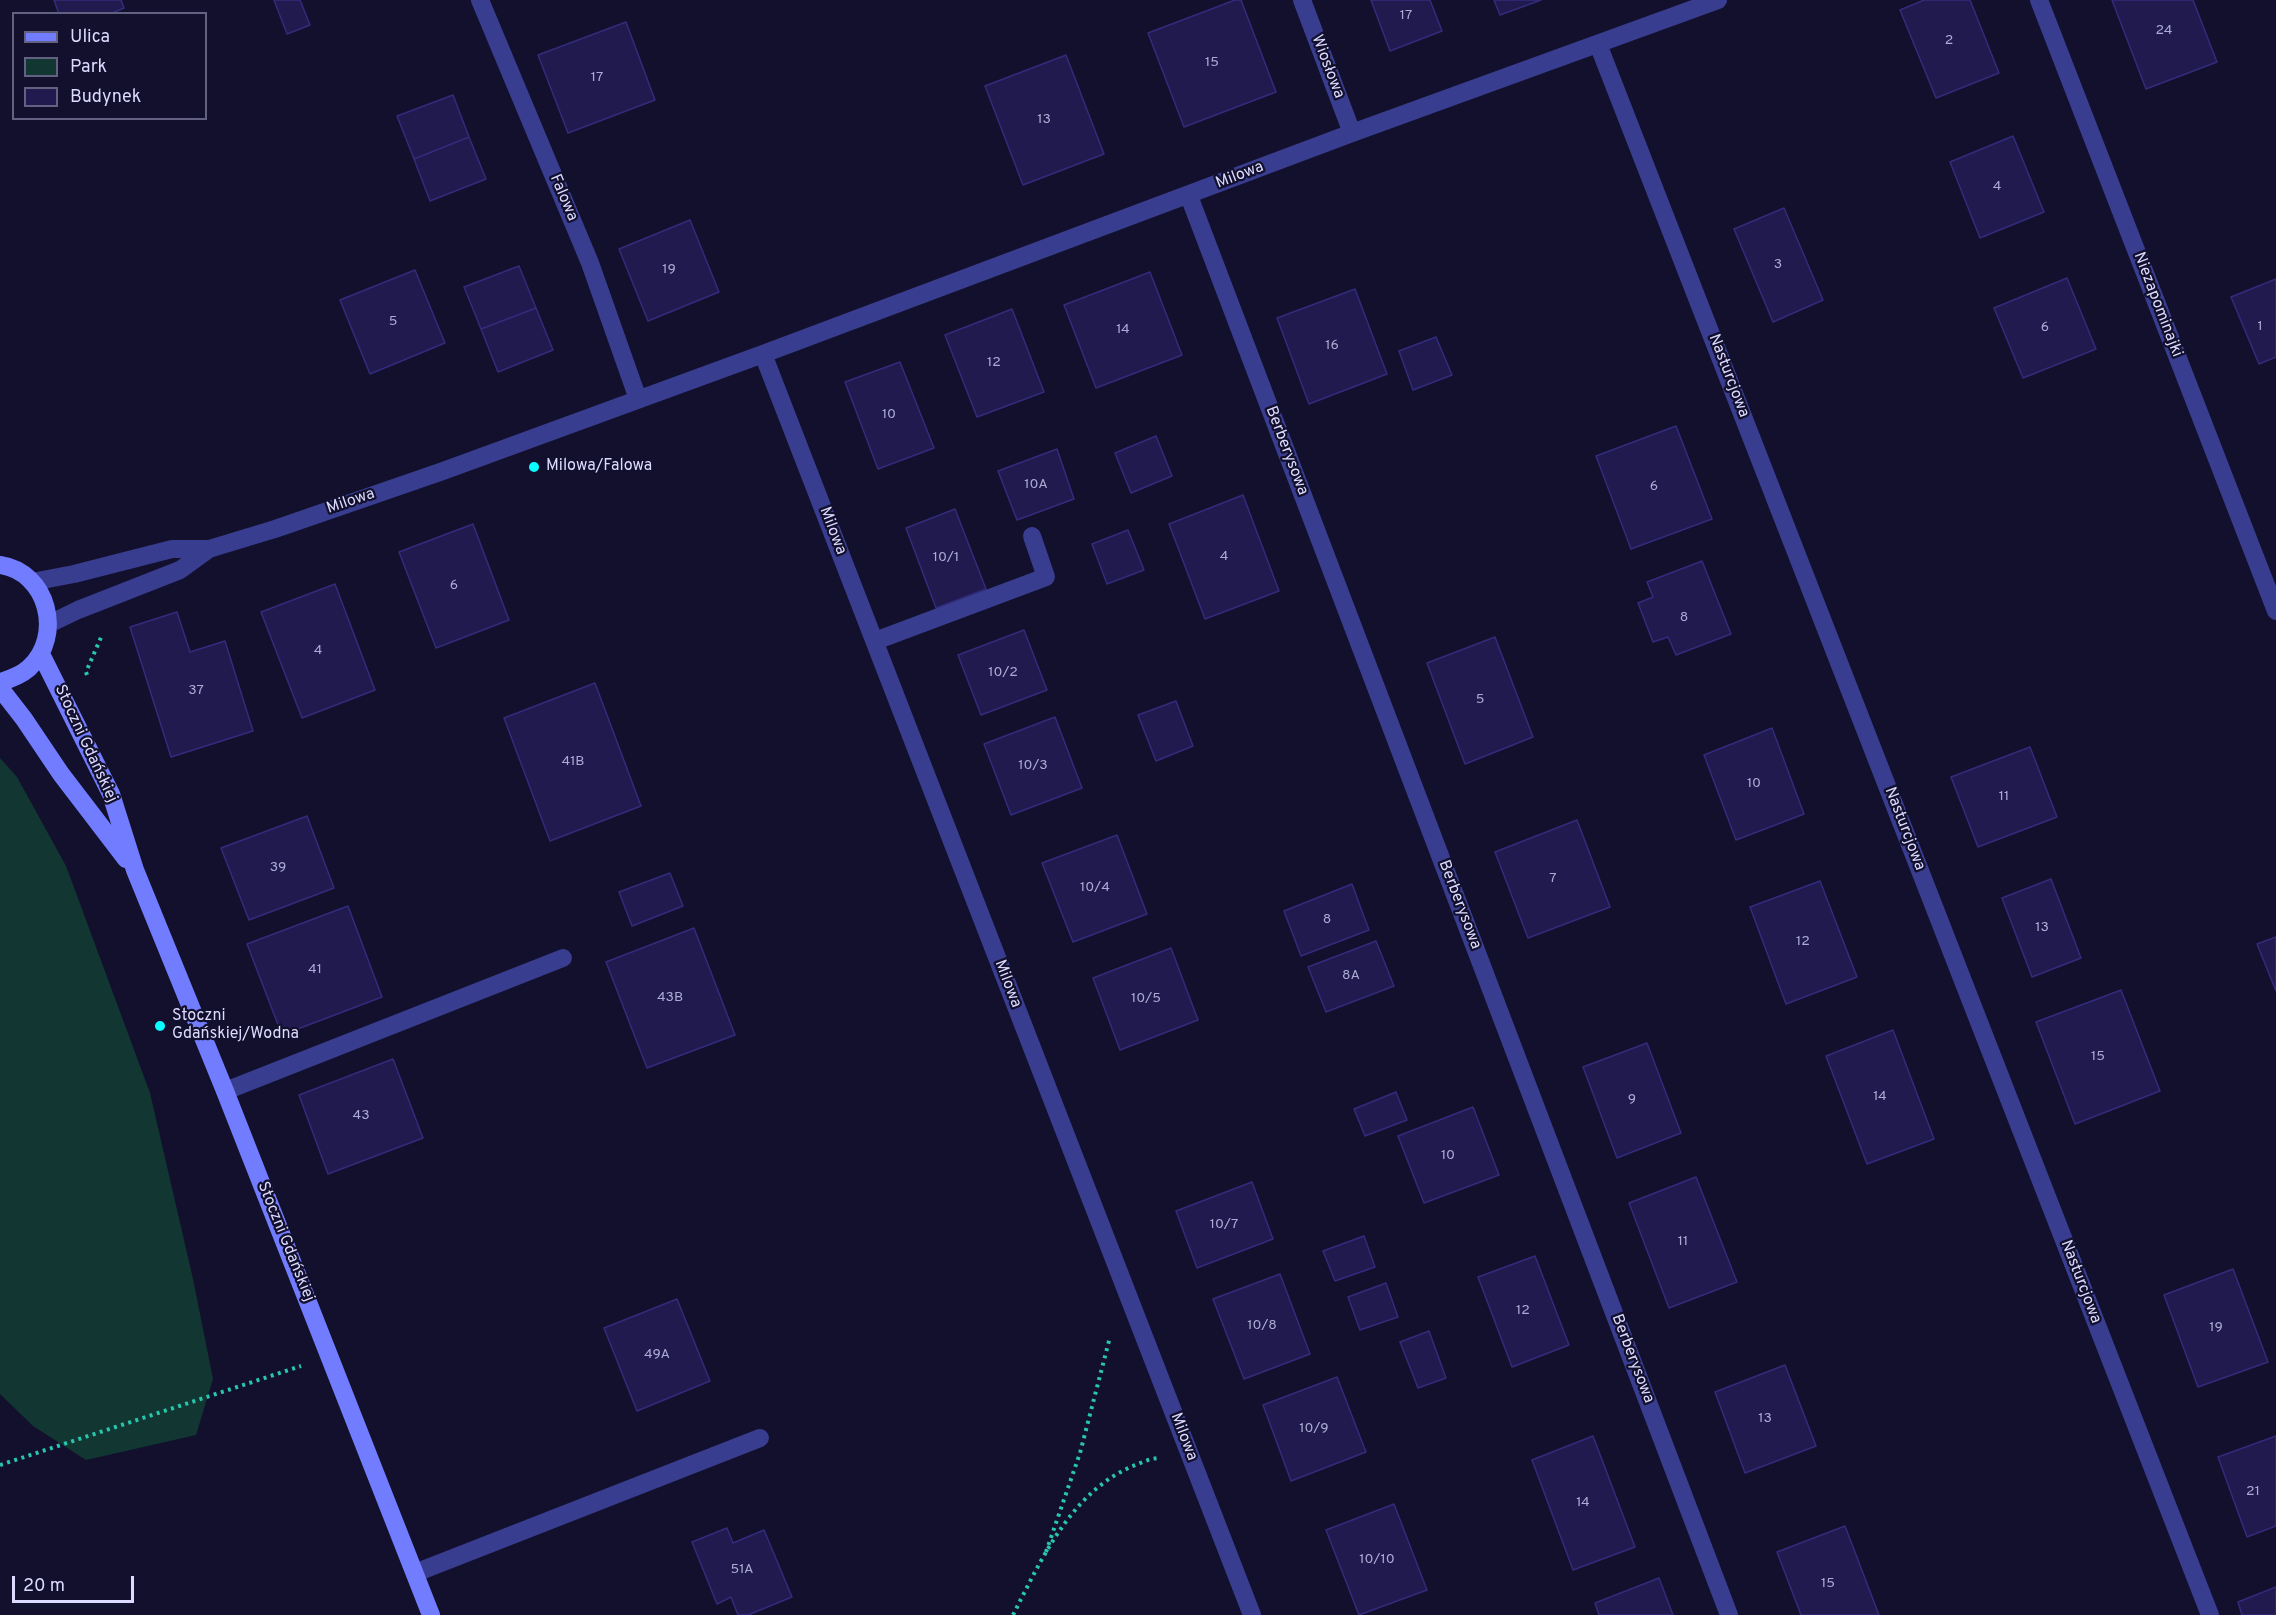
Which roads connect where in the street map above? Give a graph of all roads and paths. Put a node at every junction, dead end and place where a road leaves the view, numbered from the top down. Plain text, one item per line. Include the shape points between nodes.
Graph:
1 (480, 0) edge
2 (1302, 0) edge
3 (1718, 0) edge
4 (2038, 0) edge
5 (1598, 44) junction
6 (1352, 134) junction
7 (1189, 196) junction
8 (763, 354) junction
9 (638, 399) junction
10 (1032, 536) dead end
11 (209, 549) junction
12 (0, 565) edge
13 (32, 582) junction
14 (2276, 611) edge
15 (49, 624) junction
16 (875, 641) junction
17 (41, 654) junction
18 (0, 682) edge
19 (0, 688) edge
20 (135, 870) junction
21 (563, 958) dead end
22 (225, 1091) junction
23 (1113, 1328) dead end
24 (330, 1357) junction
25 (760, 1438) dead end
26 (1190, 1455) junction
27 (0, 1465) edge
28 (1046, 1552) junction
29 (415, 1574) junction
30 (431, 1615) edge
31 (1013, 1615) edge
32 (1252, 1615) edge
33 (1729, 1615) edge
34 (2210, 1615) edge

1 - 9 street, Falowa via 590,262
2 - 6 street, Wiosłowa
3 - 5 street, Milowa
4 - 14 street, Niezapominajki
5 - 6 street, Milowa
5 - 34 street, Nasturcjowa
6 - 7 street, Milowa
7 - 8 street, Milowa
7 - 33 street, Berberysowa
8 - 9 street, Milowa
8 - 16 street, Milowa
9 - 11 street, Milowa via 443,471
10 - 16 street via 1046,577
11 - 13 street, Milowa via 172,549
11 - 15 street, Milowa via 180,570
12 - 13 street
13 - 15 street via 47,608
15 - 17 street
16 - 26 street, Milowa
17 - 18 street via 29,668
17 - 20 street, Stoczni Gdańskiej via 111,794
19 - 20 street, Stoczni Gdańskiej
20 - 22 street, Stoczni Gdańskiej
21 - 22 street
22 - 24 street, Stoczni Gdańskiej
23 - 28 path via 1080,1453
24 - 27 path
24 - 29 street, Stoczni Gdańskiej
25 - 29 street
26 - 28 path via 1154,1458 1126,1468 1100,1484 1071,1515
26 - 32 street, Milowa
28 - 31 path
29 - 30 street, Stoczni Gdańskiej

